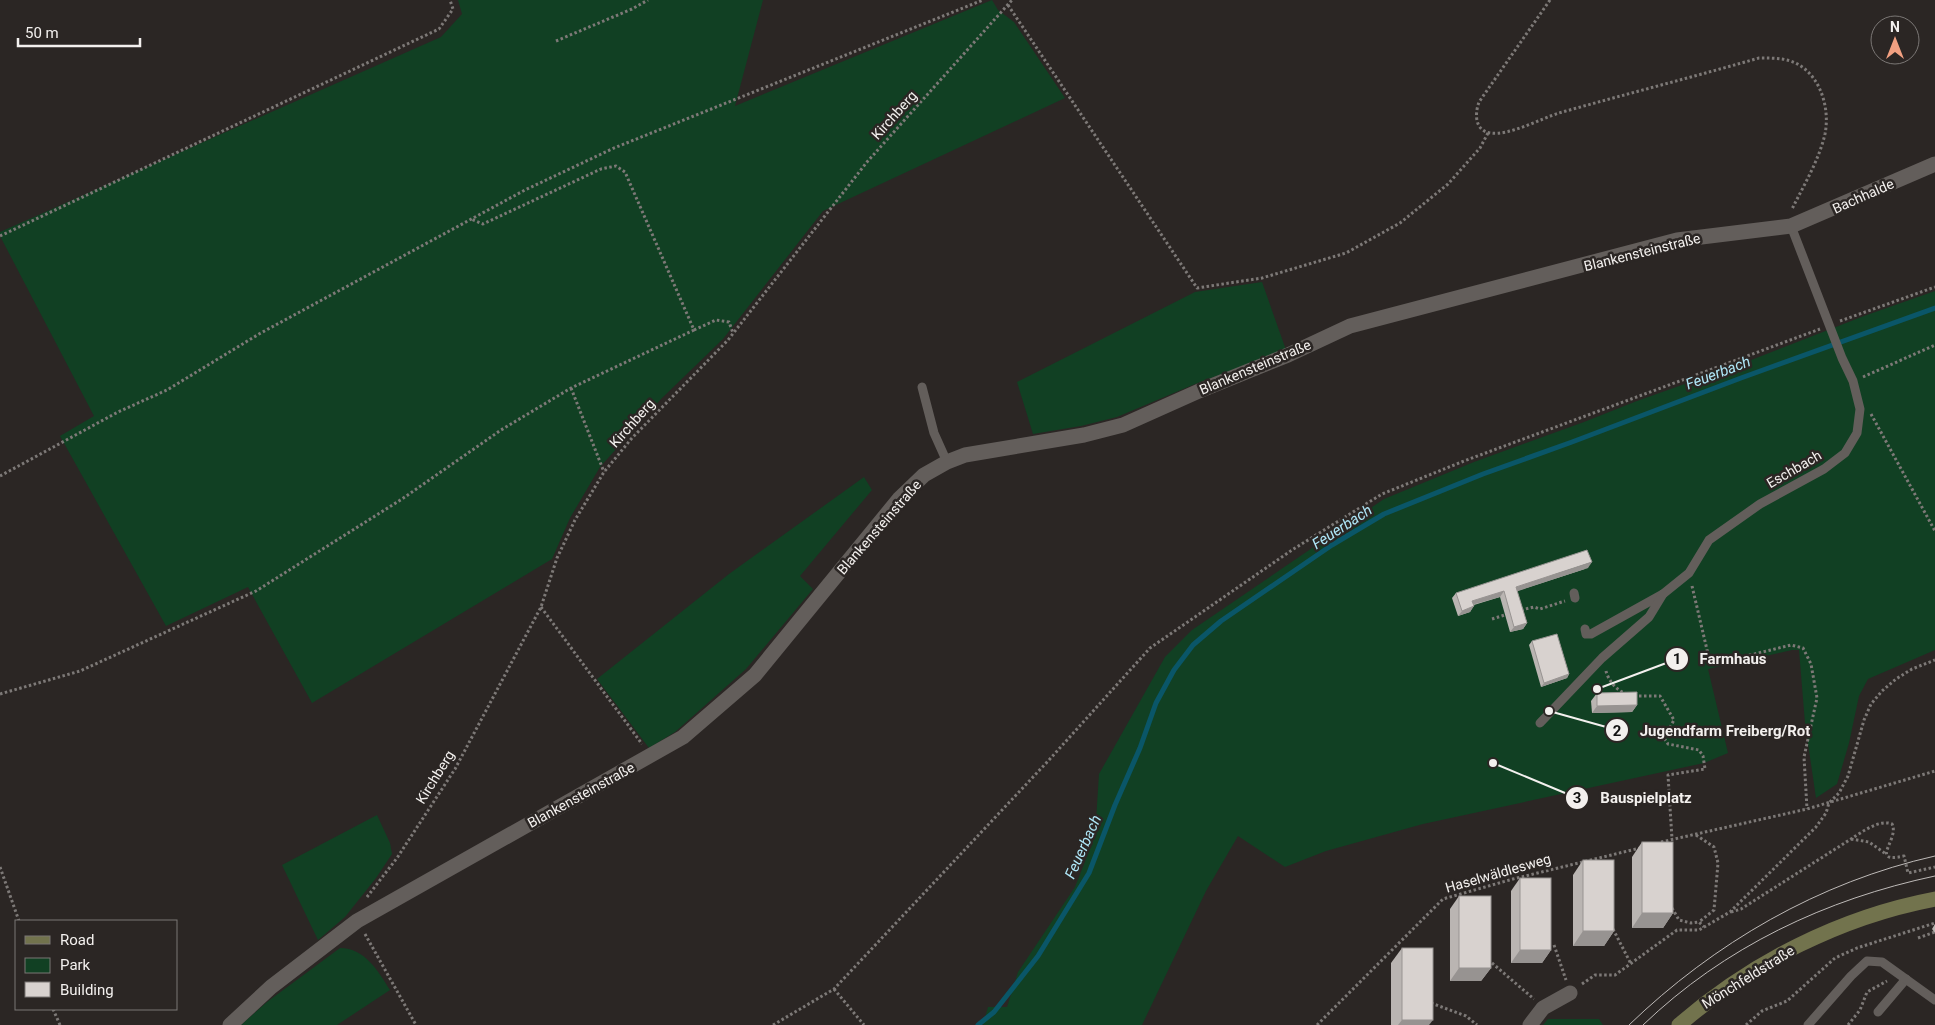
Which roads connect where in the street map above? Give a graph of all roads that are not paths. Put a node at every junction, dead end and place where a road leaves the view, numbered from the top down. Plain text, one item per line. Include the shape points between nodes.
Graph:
1 (1935, 164) edge
2 (1791, 226) junction
3 (922, 388) dead end
4 (947, 462) junction
5 (1663, 594) junction
6 (1585, 629) dead end
7 (1540, 723) dead end
8 (1935, 899) edge
9 (1903, 976) junction
10 (1570, 993) road end
11 (1935, 1000) edge
12 (1878, 1012) dead end
13 (230, 1025) edge
14 (1530, 1025) edge
15 (1679, 1025) edge
16 (1808, 1025) edge

1 - 2 street, Bachhalde
2 - 4 street, Blankensteinstraße via 1676,240 1350,326 1123,425 1084,435 965,455
2 - 5 lane, Eschbach via 1853,381 1860,409 1857,433 1845,453 1824,470 1760,504 1709,540 1687,574
3 - 4 lane via 934,434
4 - 13 street, Blankensteinstraße via 924,475 899,499 755,675 683,737 357,921 271,987
5 - 6 lane via 1591,634 1586,634
5 - 7 lane via 1649,617 1602,658
8 - 15 main road, Mönchfeldstraße via 1888,910 1802,943 1729,985
9 - 11 lane
9 - 12 lane
9 - 16 lane via 1882,962 1867,961
10 - 14 street via 1544,1008

